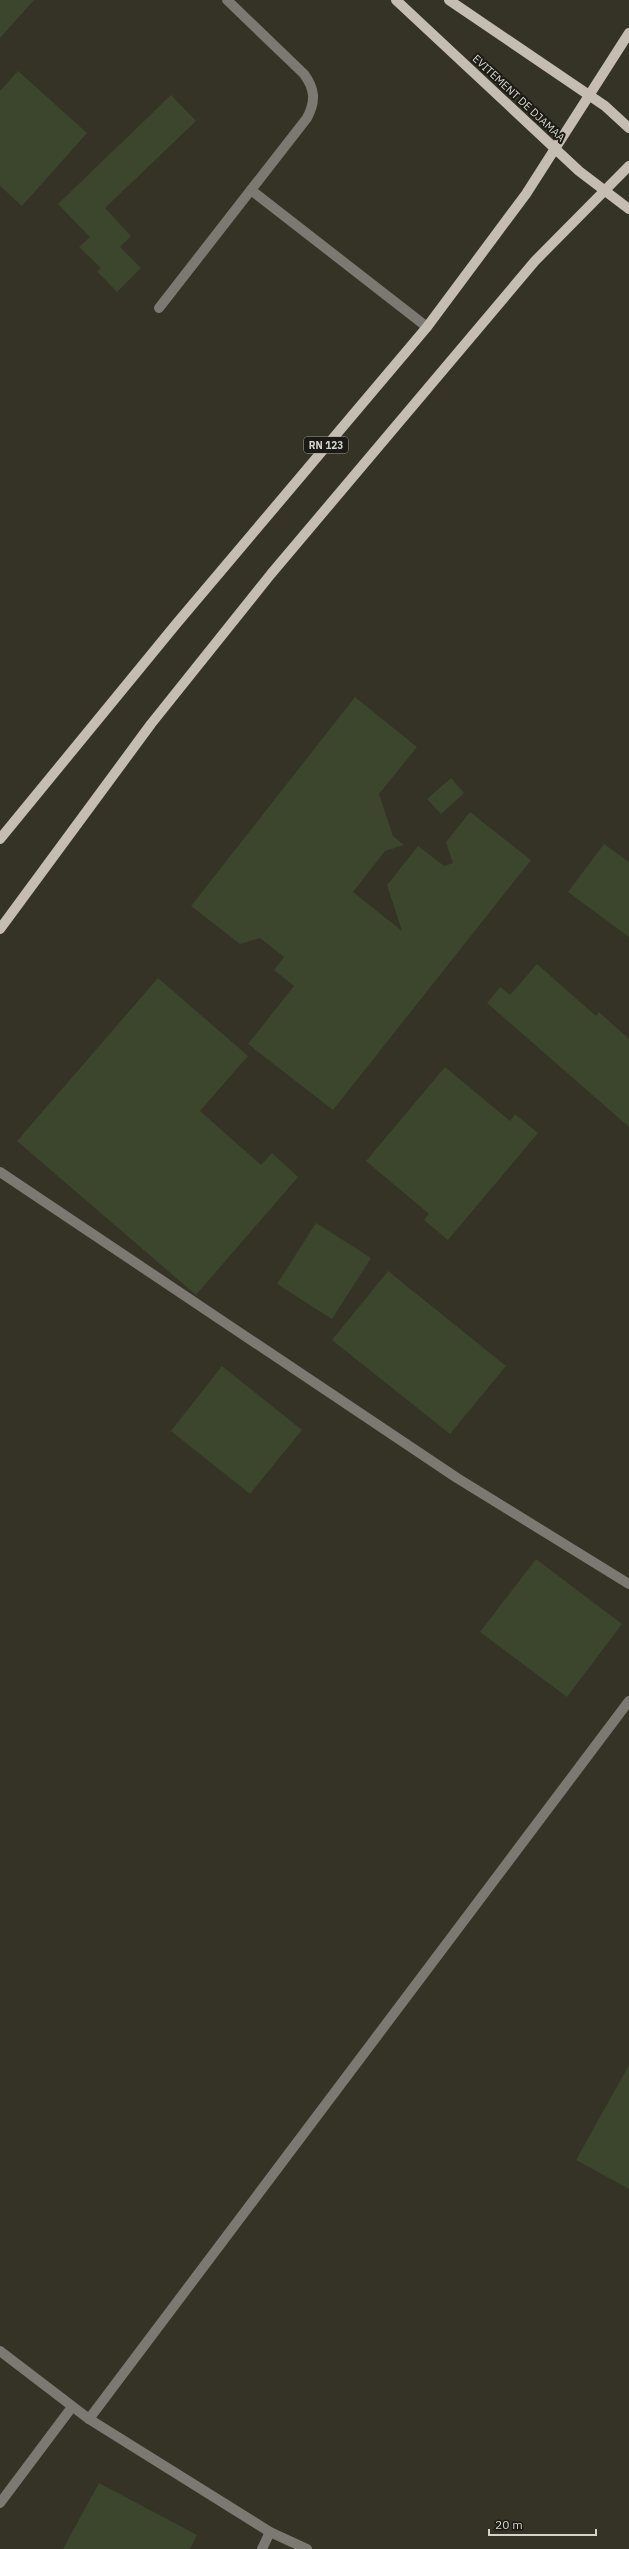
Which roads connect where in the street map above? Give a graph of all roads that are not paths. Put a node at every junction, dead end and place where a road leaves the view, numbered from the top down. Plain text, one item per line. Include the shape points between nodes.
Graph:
1 (228, 0) edge
2 (396, 0) edge
3 (449, 0) edge
4 (629, 33) edge
5 (588, 95) junction
6 (629, 128) edge
7 (555, 149) junction
8 (629, 166) edge
9 (251, 190) junction
10 (603, 192) junction
11 (629, 209) edge
12 (159, 308) dead end
13 (427, 327) junction
14 (0, 839) edge
15 (0, 929) edge
16 (0, 1172) edge
17 (629, 1584) edge
18 (629, 1701) edge
19 (0, 2351) edge
20 (72, 2407) junction
21 (90, 2419) junction
22 (0, 2503) edge
23 (270, 2532) junction
24 (262, 2549) edge
25 (307, 2549) edge

1 - 9 street via 304,74 311,83 314,95 313,107 307,118
2 - 7 main road, EVITEMENT DE DJAMAA
3 - 5 main road
4 - 5 main road, RN 123
5 - 6 main road via 605,106
5 - 7 main road, RN 123
7 - 10 main road, EVITEMENT DE DJAMAA
7 - 13 main road, RN 123 via 526,194
8 - 10 main road
9 - 12 street
9 - 13 street
10 - 11 main road, EVITEMENT DE DJAMAA
10 - 15 main road via 536,261 266,580 151,724
13 - 14 main road, RN 123 via 187,610
16 - 17 street via 438,1466
18 - 21 street
19 - 20 street
20 - 21 street
20 - 22 street
21 - 23 street
23 - 24 street
23 - 25 street

